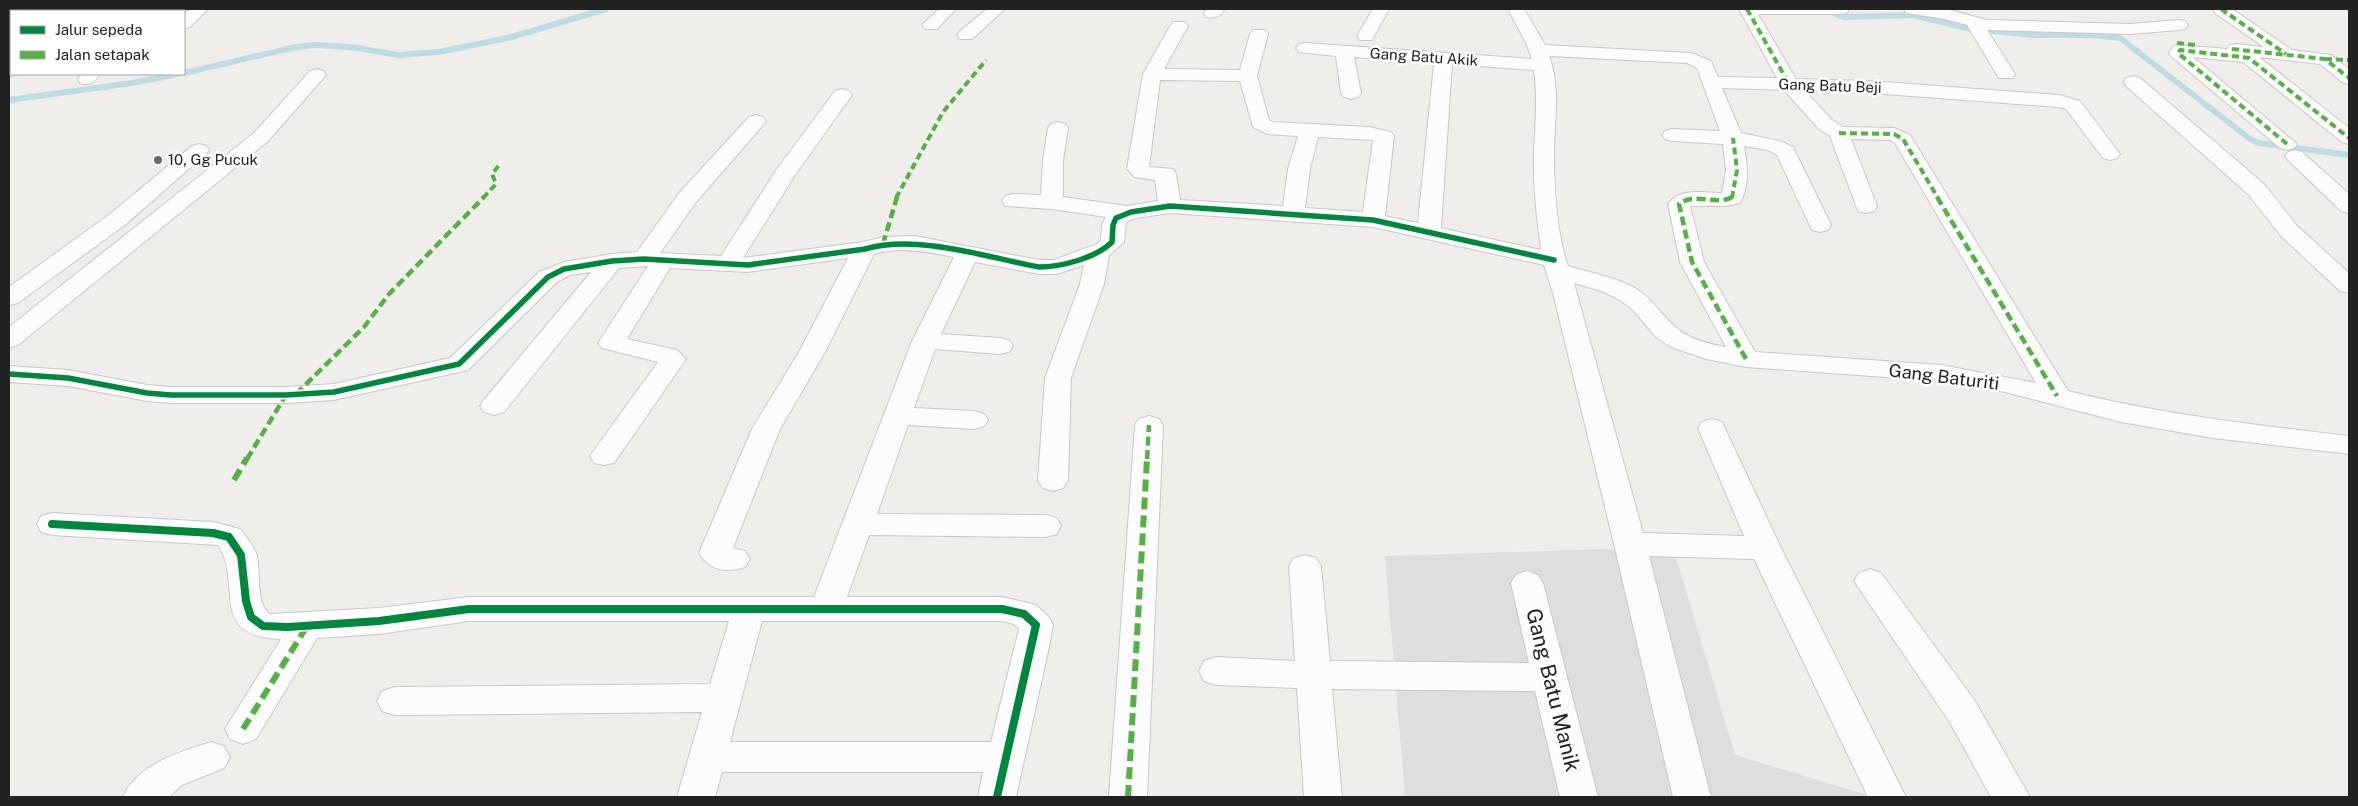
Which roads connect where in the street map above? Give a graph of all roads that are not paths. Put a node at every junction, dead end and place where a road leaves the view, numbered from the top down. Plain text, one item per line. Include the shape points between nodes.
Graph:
1 (200, 9) edge
2 (948, 9) edge
3 (997, 9) edge
4 (1381, 9) edge
5 (1512, 9) edge
6 (1748, 9) edge
7 (1768, 9) edge
8 (1840, 9) edge
9 (1912, 9) edge
10 (2156, 9) edge
11 (2221, 9) edge
12 (2036, 18) edge
13 (185, 22) edge
14 (1975, 24) junction
15 (931, 25) dead end
16 (1179, 26) dead end
17 (2130, 29) junction
18 (1259, 34) dead end
19 (966, 35) dead end
20 (1366, 36) dead end
21 (2183, 47) junction
22 (1305, 48) dead end
23 (1344, 51) junction
24 (2288, 55) junction
25 (1541, 57) junction
26 (1442, 58) junction
27 (2325, 59) junction
28 (2349, 60) edge
29 (1152, 74) junction
30 (2006, 74) dead end
31 (317, 76) dead end
32 (1248, 76) junction
33 (2349, 78) edge
34 (1710, 82) junction
35 (2133, 82) dead end
36 (1789, 84) junction
37 (1351, 92) dead end
38 (842, 95) dead end
39 (756, 121) dead end
40 (1058, 128) dead end
41 (1310, 130) junction
42 (1839, 133) junction
43 (1672, 135) dead end
44 (1733, 138) junction
45 (2349, 138) edge
46 (199, 150) dead end
47 (2110, 154) dead end
48 (1013, 201) dead end
49 (1052, 202) junction
50 (1170, 206) junction
51 (1866, 206) dead end
52 (2349, 206) edge
53 (1127, 213) junction
54 (1293, 214) junction
55 (1373, 220) junction
56 (1820, 225) dead end
57 (1429, 232) junction
58 (865, 249) junction
59 (967, 254) junction
60 (1098, 254) junction
61 (654, 259) junction
62 (612, 261) junction
63 (727, 265) junction
64 (1556, 266) junction
65 (2349, 286) edge
66 (9, 298) edge
67 (9, 340) edge
68 (925, 341) junction
69 (1000, 346) dead end
70 (1746, 359) junction
71 (9, 374) edge
72 (2057, 396) junction
73 (494, 406) dead end
74 (896, 416) junction
75 (974, 420) dead end
76 (1149, 425) dead end
77 (1712, 428) dead end
78 (2349, 445) edge
79 (604, 456) dead end
80 (1053, 480) dead end
81 (52, 524) dead end
82 (858, 524) junction
83 (1046, 526) dead end
84 (1630, 544) junction
85 (1765, 548) junction
86 (734, 559) dead end
87 (1305, 566) dead end
88 (1870, 581) dead end
89 (1527, 582) dead end
90 (749, 609) junction
91 (826, 609) junction
92 (286, 626) junction
93 (1216, 671) dead end
94 (1314, 675) junction
95 (1549, 677) junction
96 (723, 698) junction
97 (395, 701) dead end
98 (243, 729) dead end
99 (211, 757) dead end
100 (707, 757) junction
101 (1005, 757) junction
102 (142, 797) edge
103 (696, 797) edge
104 (997, 797) edge
105 (1128, 797) edge
106 (1323, 797) edge
107 (1579, 797) edge
108 (1692, 797) edge
109 (1887, 797) edge
110 (2011, 797) edge

1 - 13 street
2 - 15 street
3 - 19 street
4 - 20 street
5 - 25 street
6 - 7 street
6 - 36 street
7 - 8 street
9 - 14 street via 1947,14
10 - 17 street via 2179,25
11 - 24 street
12 - 14 street
12 - 17 street
14 - 30 street
16 - 29 street
17 - 21 street
18 - 32 street
21 - 24 street
21 - 45 street via 2249,58
21 - 52 street via 2178,53 2291,150
22 - 23 street, Gang Batu Akik
23 - 26 street, Gang Batu Akik
23 - 37 street
24 - 27 street
25 - 26 street, Gang Batu Akik
25 - 34 street via 1691,58 1705,64
25 - 64 street via 1547,94 1545,198
26 - 57 street
27 - 28 street
27 - 33 street
29 - 32 street
29 - 50 street via 1138,169 1142,173 1165,174
31 - 67 street via 261,137
32 - 41 street via 1260,123 1271,129
34 - 36 street, Gang Batu Beji
34 - 44 street
35 - 65 street via 2256,189 2289,231
36 - 42 street via 1825,124
36 - 47 street, Gang Batu Beji via 2059,100 2073,105
38 - 63 street via 785,174
39 - 61 street via 688,197
40 - 49 street
41 - 54 street via 1299,169
41 - 55 street via 1384,136
42 - 51 street
42 - 72 street via 1885,134 1903,138
43 - 44 street
44 - 56 street via 1773,145 1786,151
44 - 70 street via 1737,170 1732,198 1685,199 1679,204 1698,277
46 - 66 street via 118,219
48 - 49 street, Gang Baturiti
49 - 53 street, Gang Baturiti
50 - 53 street, Gang Baturiti
50 - 54 street, Gang Baturiti
53 - 60 street via 1116,218 1112,242
54 - 55 street, Gang Baturiti
55 - 57 street, Gang Baturiti
57 - 64 street, Gang Baturiti
58 - 59 street via 883,244 915,243
58 - 63 street
58 - 86 street via 755,453 716,553 722,559
59 - 60 street via 1053,268
59 - 68 street
60 - 80 street via 1092,284 1058,378
61 - 62 street
61 - 63 street
61 - 79 street via 611,343 673,359
62 - 71 street via 548,276 459,364 334,392 171,395 68,378
62 - 73 street
64 - 70 street, Gang Baturiti via 1629,295 1665,332 1680,342
64 - 84 street
68 - 69 street
68 - 74 street
70 - 72 street, Gang Baturiti via 1941,373
72 - 78 street, Gang Baturiti via 2121,413 2213,429
74 - 75 street
74 - 82 street
76 - 105 street
77 - 85 street
81 - 92 street via 213,532 229,537 242,555 246,601 251,617
82 - 83 street
82 - 91 street
84 - 85 street
84 - 108 street
85 - 109 street
87 - 94 street
88 - 110 street via 1962,711
89 - 95 street, Gang Batu Manik
90 - 91 street
90 - 92 street via 469,609 379,621
90 - 96 street
91 - 101 street via 1002,609 1024,614 1036,625 1032,653
92 - 98 street
93 - 94 street
94 - 95 street
94 - 106 street
95 - 107 street, Gang Batu Manik
96 - 97 street
96 - 100 street
99 - 102 street via 169,774
100 - 101 street
100 - 103 street
101 - 104 street

